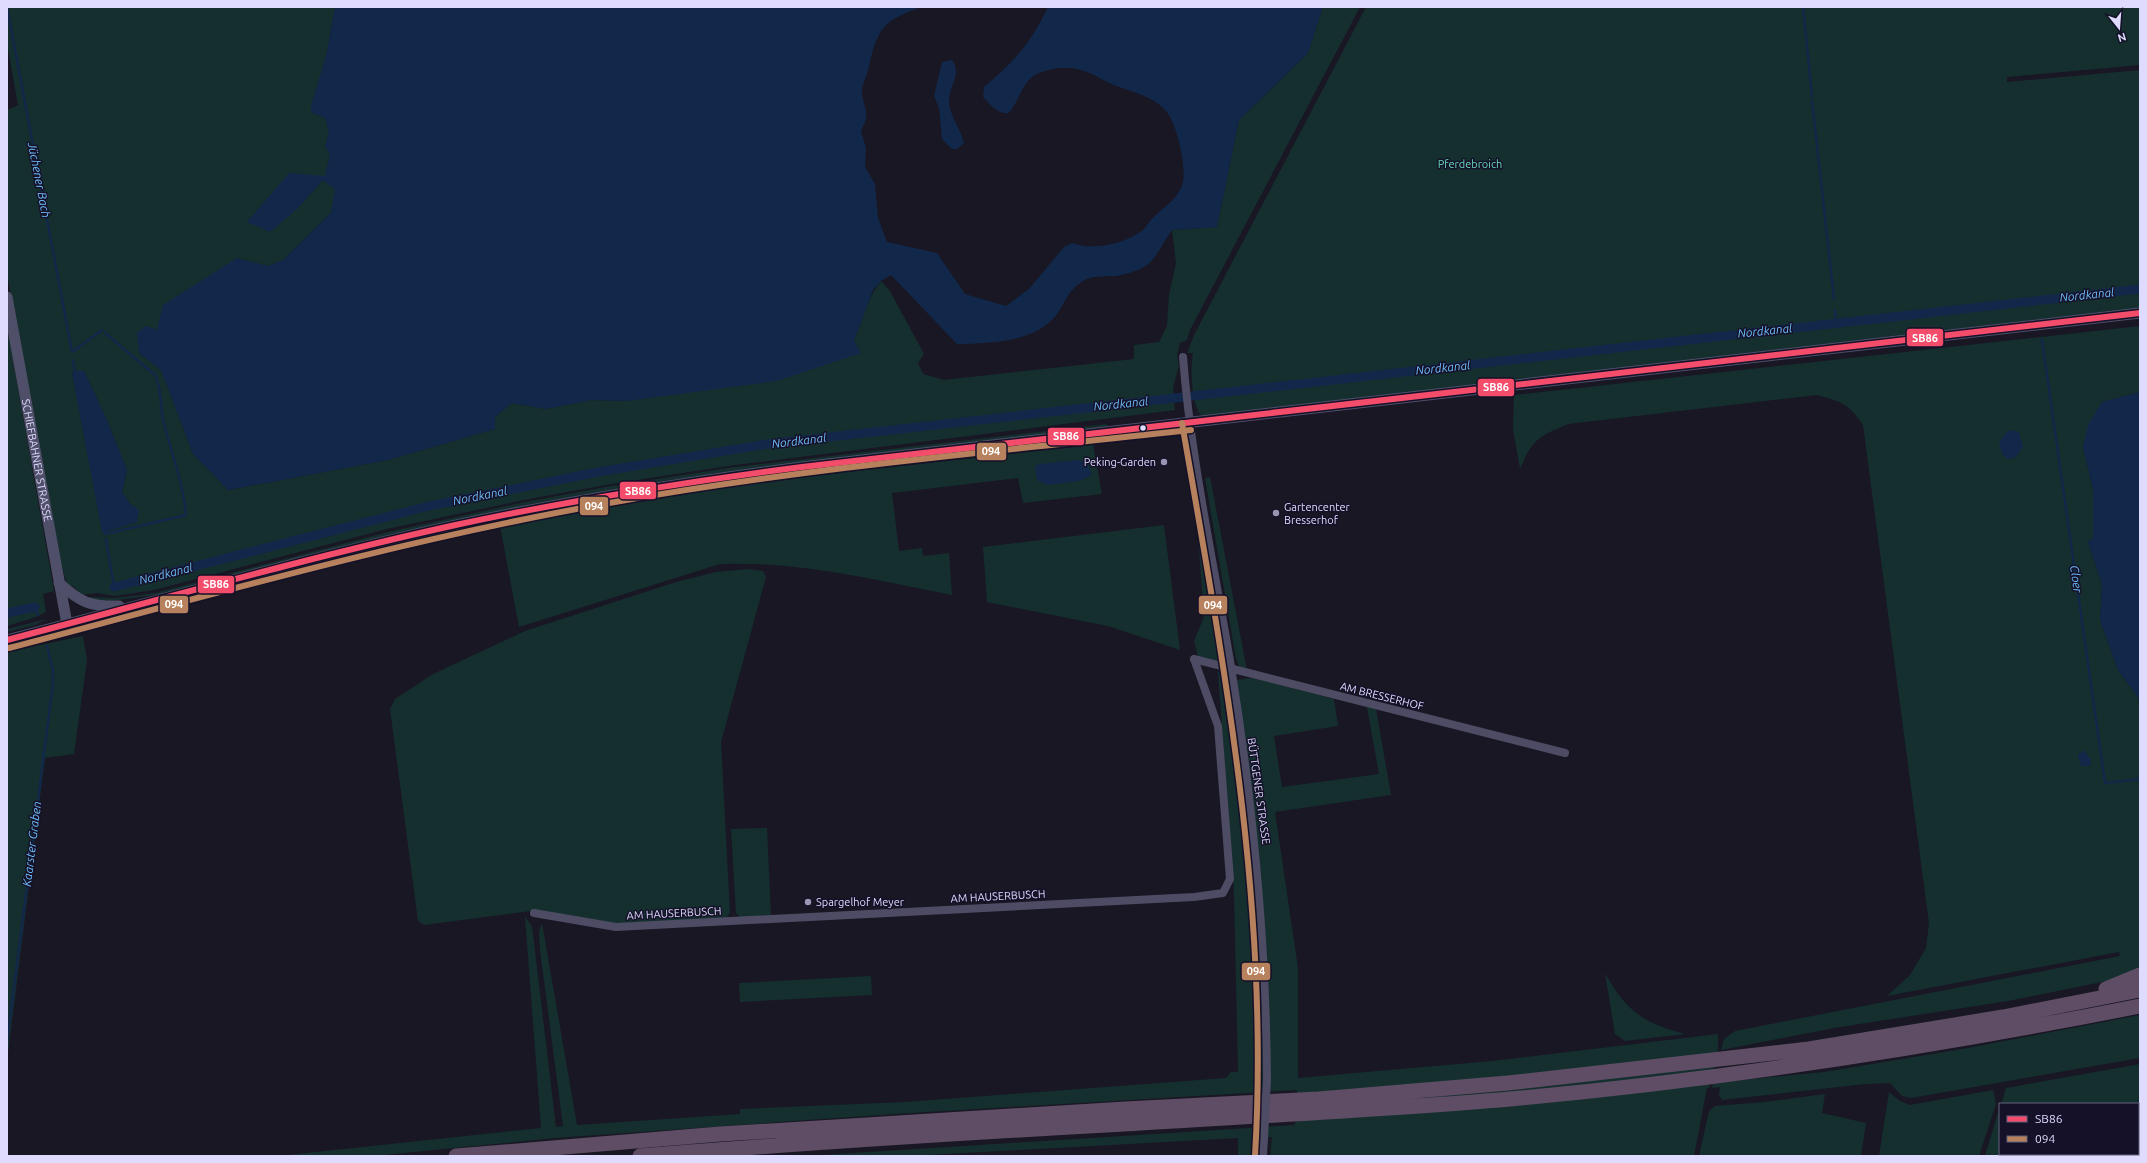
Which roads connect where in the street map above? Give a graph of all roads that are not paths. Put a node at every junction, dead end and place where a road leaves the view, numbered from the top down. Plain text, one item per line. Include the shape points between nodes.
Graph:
1 (7, 297) edge
2 (2140, 313) edge
3 (1183, 357) dead end
4 (1191, 427) junction
5 (59, 583) junction
6 (137, 606) junction
7 (67, 624) junction
8 (7, 640) edge
9 (1194, 659) joint
10 (1231, 669) junction
11 (1565, 753) dead end
12 (534, 913) dead end
13 (2140, 975) edge
14 (2140, 990) edge
15 (2076, 1003) junction
16 (2140, 1006) edge
17 (456, 1156) edge
18 (640, 1156) edge
19 (1263, 1156) edge

1 - 5 main road, SCHIEFBAHNER STRASSE
2 - 4 main road via 1505,386
3 - 4 street, BÜTTGENER STRASSE
4 - 6 main road via 802,467 613,494 397,539
4 - 10 street, BÜTTGENER STRASSE
5 - 6 main road via 74,596 89,604
5 - 7 main road, SCHIEFBAHNER STRASSE
6 - 7 main road
7 - 8 main road
9 - 10 street, AM BRESSERHOF
9 - 12 street, AM HAUSERBUSCH via 1218,726 1230,879 1223,893 616,927
10 - 11 street, AM BRESSERHOF
10 - 19 street, BÜTTGENER STRASSE, bridge via 1260,887 1267,1003
13 - 15 highway
14 - 15 highway
15 - 17 highway via 1889,1037 1684,1065 1508,1083 1320,1099 1125,1108 720,1134
16 - 18 highway via 1983,1036 1737,1073 1513,1099 1322,1114 1127,1124

